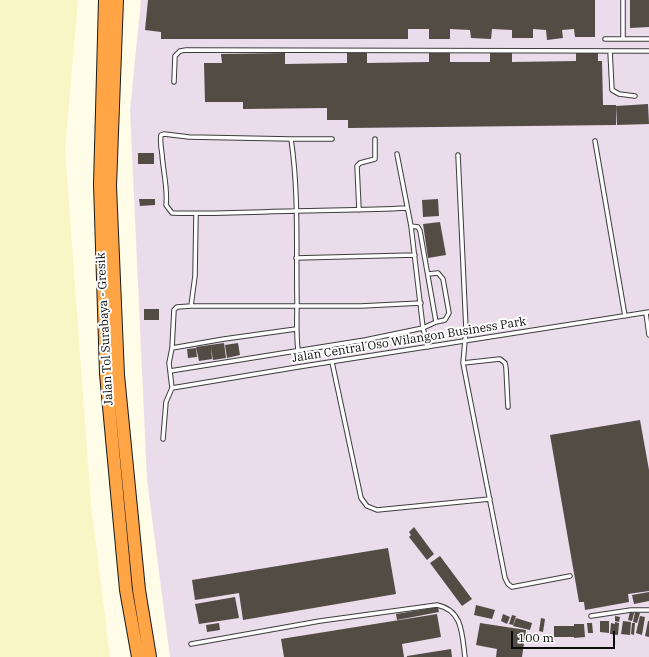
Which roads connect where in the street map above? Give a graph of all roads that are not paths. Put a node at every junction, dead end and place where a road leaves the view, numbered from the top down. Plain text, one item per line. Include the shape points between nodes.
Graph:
1 (105, 0) edge
2 (117, 0) edge
3 (623, 0) edge
4 (605, 39) dead end
5 (623, 39) junction
6 (649, 39) edge
7 (610, 51) junction
8 (649, 51) edge
9 (174, 82) dead end
10 (635, 96) dead end
11 (291, 139) junction
12 (332, 139) dead end
13 (375, 139) dead end
14 (595, 141) dead end
15 (397, 154) dead end
16 (458, 155) dead end
17 (408, 208) junction
18 (359, 210) junction
19 (296, 211) junction
20 (196, 214) junction
21 (411, 226) junction
22 (415, 255) junction
23 (296, 258) junction
24 (428, 274) junction
25 (421, 303) junction
26 (191, 306) junction
27 (297, 307) junction
28 (648, 313) edge
29 (625, 316) junction
30 (436, 322) junction
31 (423, 328) junction
32 (296, 329) junction
33 (649, 336) edge
34 (466, 341) junction
35 (428, 347) junction
36 (172, 348) junction
37 (298, 350) junction
38 (332, 362) junction
39 (463, 363) junction
40 (170, 371) junction
41 (172, 388) junction
42 (508, 407) dead end
43 (163, 439) dead end
44 (490, 499) junction
45 (570, 576) dead end
46 (649, 610) edge
47 (591, 616) dead end
48 (191, 644) dead end
49 (138, 657) edge
50 (150, 657) edge
51 (465, 657) edge

1 - 49 highway, Jalan Tol Surabaya - Gresik via 100,184 106,374 126,590
2 - 50 highway, Jalan Tol Surabaya - Gresik via 110,186 118,375 139,590
3 - 5 lane
4 - 5 lane
5 - 6 lane
7 - 8 lane
7 - 9 lane via 186,50 175,56
7 - 10 lane via 612,90 619,94
11 - 12 lane
11 - 19 lane
11 - 20 lane via 162,135 166,205 172,213
13 - 18 lane via 375,159 357,166
14 - 29 lane
15 - 17 lane
16 - 34 lane
17 - 18 lane
17 - 21 lane
18 - 19 lane
19 - 20 lane
19 - 23 lane
20 - 26 lane via 195,276
21 - 22 lane
21 - 24 lane via 418,227 420,231
22 - 23 lane
22 - 25 lane
23 - 27 lane
24 - 30 lane
24 - 30 lane via 438,273 443,279 449,313 445,320
25 - 27 lane
25 - 31 lane
26 - 27 lane
26 - 36 lane via 177,307 174,310
27 - 32 lane
28 - 29 lane, Jalan Central Oso Wilangon Business Park
28 - 33 lane
29 - 34 lane, Jalan Central Oso Wilangon Business Park
30 - 31 lane
31 - 35 lane
31 - 37 lane
32 - 36 lane
32 - 37 lane
34 - 35 lane, Jalan Central Oso Wilangon Business Park
34 - 39 lane
35 - 38 lane, Jalan Central Oso Wilangon Business Park
36 - 40 lane
37 - 40 lane
38 - 41 lane, Jalan Central Oso Wilangon Business Park
38 - 44 lane via 361,498 367,506 377,510
39 - 42 lane via 500,359 505,363
39 - 44 lane
40 - 41 lane
41 - 43 lane via 166,402
44 - 45 lane via 508,584 512,586
46 - 47 lane
48 - 51 lane via 320,621 437,605 445,606 452,611 460,624

